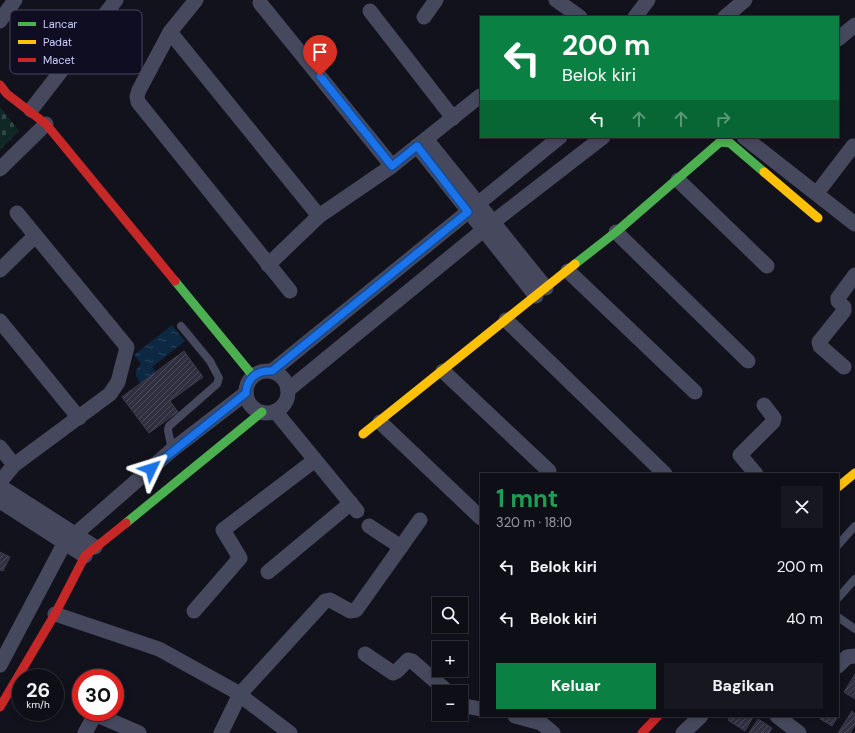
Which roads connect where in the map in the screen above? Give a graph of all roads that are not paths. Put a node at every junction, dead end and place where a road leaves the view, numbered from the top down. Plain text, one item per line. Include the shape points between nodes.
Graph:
1 (15, 0) edge
2 (116, 0) edge
3 (196, 0) edge
4 (436, 0) edge
5 (556, 0) edge
6 (648, 0) edge
7 (745, 0) edge
8 (260, 3) dead end
9 (108, 10) edge
10 (370, 11) dead end
11 (579, 16) edge
12 (636, 16) edge
13 (726, 16) edge
14 (424, 17) dead end
15 (0, 21) edge
16 (855, 25) edge
17 (170, 32) junction
18 (839, 38) edge
19 (59, 74) edge
20 (0, 85) edge
21 (480, 96) edge
22 (31, 110) junction
23 (453, 118) junction
24 (46, 124) junction
25 (559, 138) edge
26 (602, 138) edge
27 (745, 138) edge
28 (421, 143) junction
29 (853, 146) dead end
30 (392, 166) junction
31 (0, 169) edge
32 (678, 180) junction
33 (818, 194) junction
34 (473, 209) junction
35 (17, 213) dead end
36 (319, 216) junction
37 (818, 218) dead end
38 (855, 224) edge
39 (488, 227) junction
40 (616, 232) junction
41 (35, 236) junction
42 (268, 265) junction
43 (767, 266) dead end
44 (0, 270) edge
45 (568, 271) junction
46 (855, 276) edge
47 (290, 291) dead end
48 (541, 292) junction
49 (506, 320) junction
50 (0, 321) edge
51 (181, 326) dead end
52 (748, 361) dead end
53 (844, 367) dead end
54 (272, 371) junction
55 (443, 371) junction
56 (253, 376) junction
57 (288, 390) junction
58 (695, 392) dead end
59 (246, 393) junction
60 (764, 405) dead end
61 (269, 412) junction
62 (79, 418) junction
63 (380, 422) junction
64 (363, 434) dead end
65 (0, 447) edge
66 (172, 450) junction
67 (315, 460) junction
68 (14, 465) junction
69 (549, 471) dead end
70 (855, 472) edge
71 (664, 473) edge
72 (755, 473) edge
73 (0, 482) edge
74 (0, 486) edge
75 (839, 486) edge
76 (0, 501) edge
77 (480, 517) edge
78 (420, 520) dead end
79 (369, 526) dead end
80 (855, 526) edge
81 (70, 539) junction
82 (839, 544) edge
83 (401, 547) junction
84 (90, 552) junction
85 (268, 572) dead end
86 (855, 579) edge
87 (839, 597) edge
88 (194, 611) dead end
89 (55, 614) junction
90 (839, 618) edge
91 (855, 629) edge
92 (365, 654) dead end
93 (853, 655) edge
94 (0, 665) edge
95 (839, 665) edge
96 (440, 685) edge
97 (240, 694) junction
98 (0, 707) edge
99 (468, 707) edge
100 (480, 709) edge
101 (522, 717) edge
102 (657, 717) edge
103 (700, 717) edge
104 (543, 720) edge
105 (85, 733) edge
106 (139, 733) edge
107 (221, 733) edge
108 (290, 733) edge
109 (554, 733) edge
110 (642, 733) edge
111 (683, 733) edge

1 - 15 street
2 - 9 street
3 - 17 street
4 - 14 street
5 - 11 street
6 - 12 street
7 - 13 street
8 - 30 street
10 - 23 street
16 - 18 street
17 - 36 street
17 - 42 street via 139,90 138,102
19 - 22 street
20 - 22 street via 7,94
21 - 23 street
22 - 24 street
23 - 28 street
24 - 31 street
24 - 56 street
25 - 34 street
26 - 39 street
27 - 33 street
28 - 30 street
28 - 34 street
29 - 33 street
30 - 36 street
32 - 37 street via 720,142 727,142
32 - 40 street
32 - 43 street
33 - 38 street
34 - 39 street
34 - 54 street
35 - 41 street
36 - 42 street
39 - 48 street
39 - 57 street
40 - 45 street
40 - 52 street
41 - 44 street
41 - 62 street via 127,347 114,389
42 - 47 street
45 - 48 street
45 - 58 street
46 - 53 street via 838,298 844,311 819,342 820,346
48 - 49 street
49 - 55 street
49 - 71 street
50 - 62 street
51 - 66 lane via 210,361 219,378 217,384 169,426
54 - 56 street
54 - 57 street via 283,378
55 - 63 street
55 - 69 street
56 - 59 street
57 - 61 street via 285,403
59 - 61 street via 251,406
59 - 66 street
60 - 72 street via 774,418 773,422 740,455
61 - 67 street
61 - 84 street
62 - 68 street
63 - 64 street
63 - 77 street
65 - 68 street
66 - 81 street
67 - 85 street via 354,507
67 - 88 street via 223,530 240,558
68 - 73 street
70 - 75 street
74 - 81 street
76 - 81 street
78 - 83 street
79 - 83 street
80 - 82 lane
81 - 84 street
81 - 94 street
83 - 97 street via 356,610 350,611 330,600 325,601
84 - 89 street
86 - 87 lane
89 - 97 street via 159,649
89 - 98 street
90 - 91 lane
92 - 96 street via 393,673 408,660 412,661
93 - 95 street
97 - 107 street
97 - 108 street
99 - 100 street
101 - 104 street
102 - 110 street
103 - 111 street
104 - 109 street
105 - 106 street via 97,715

